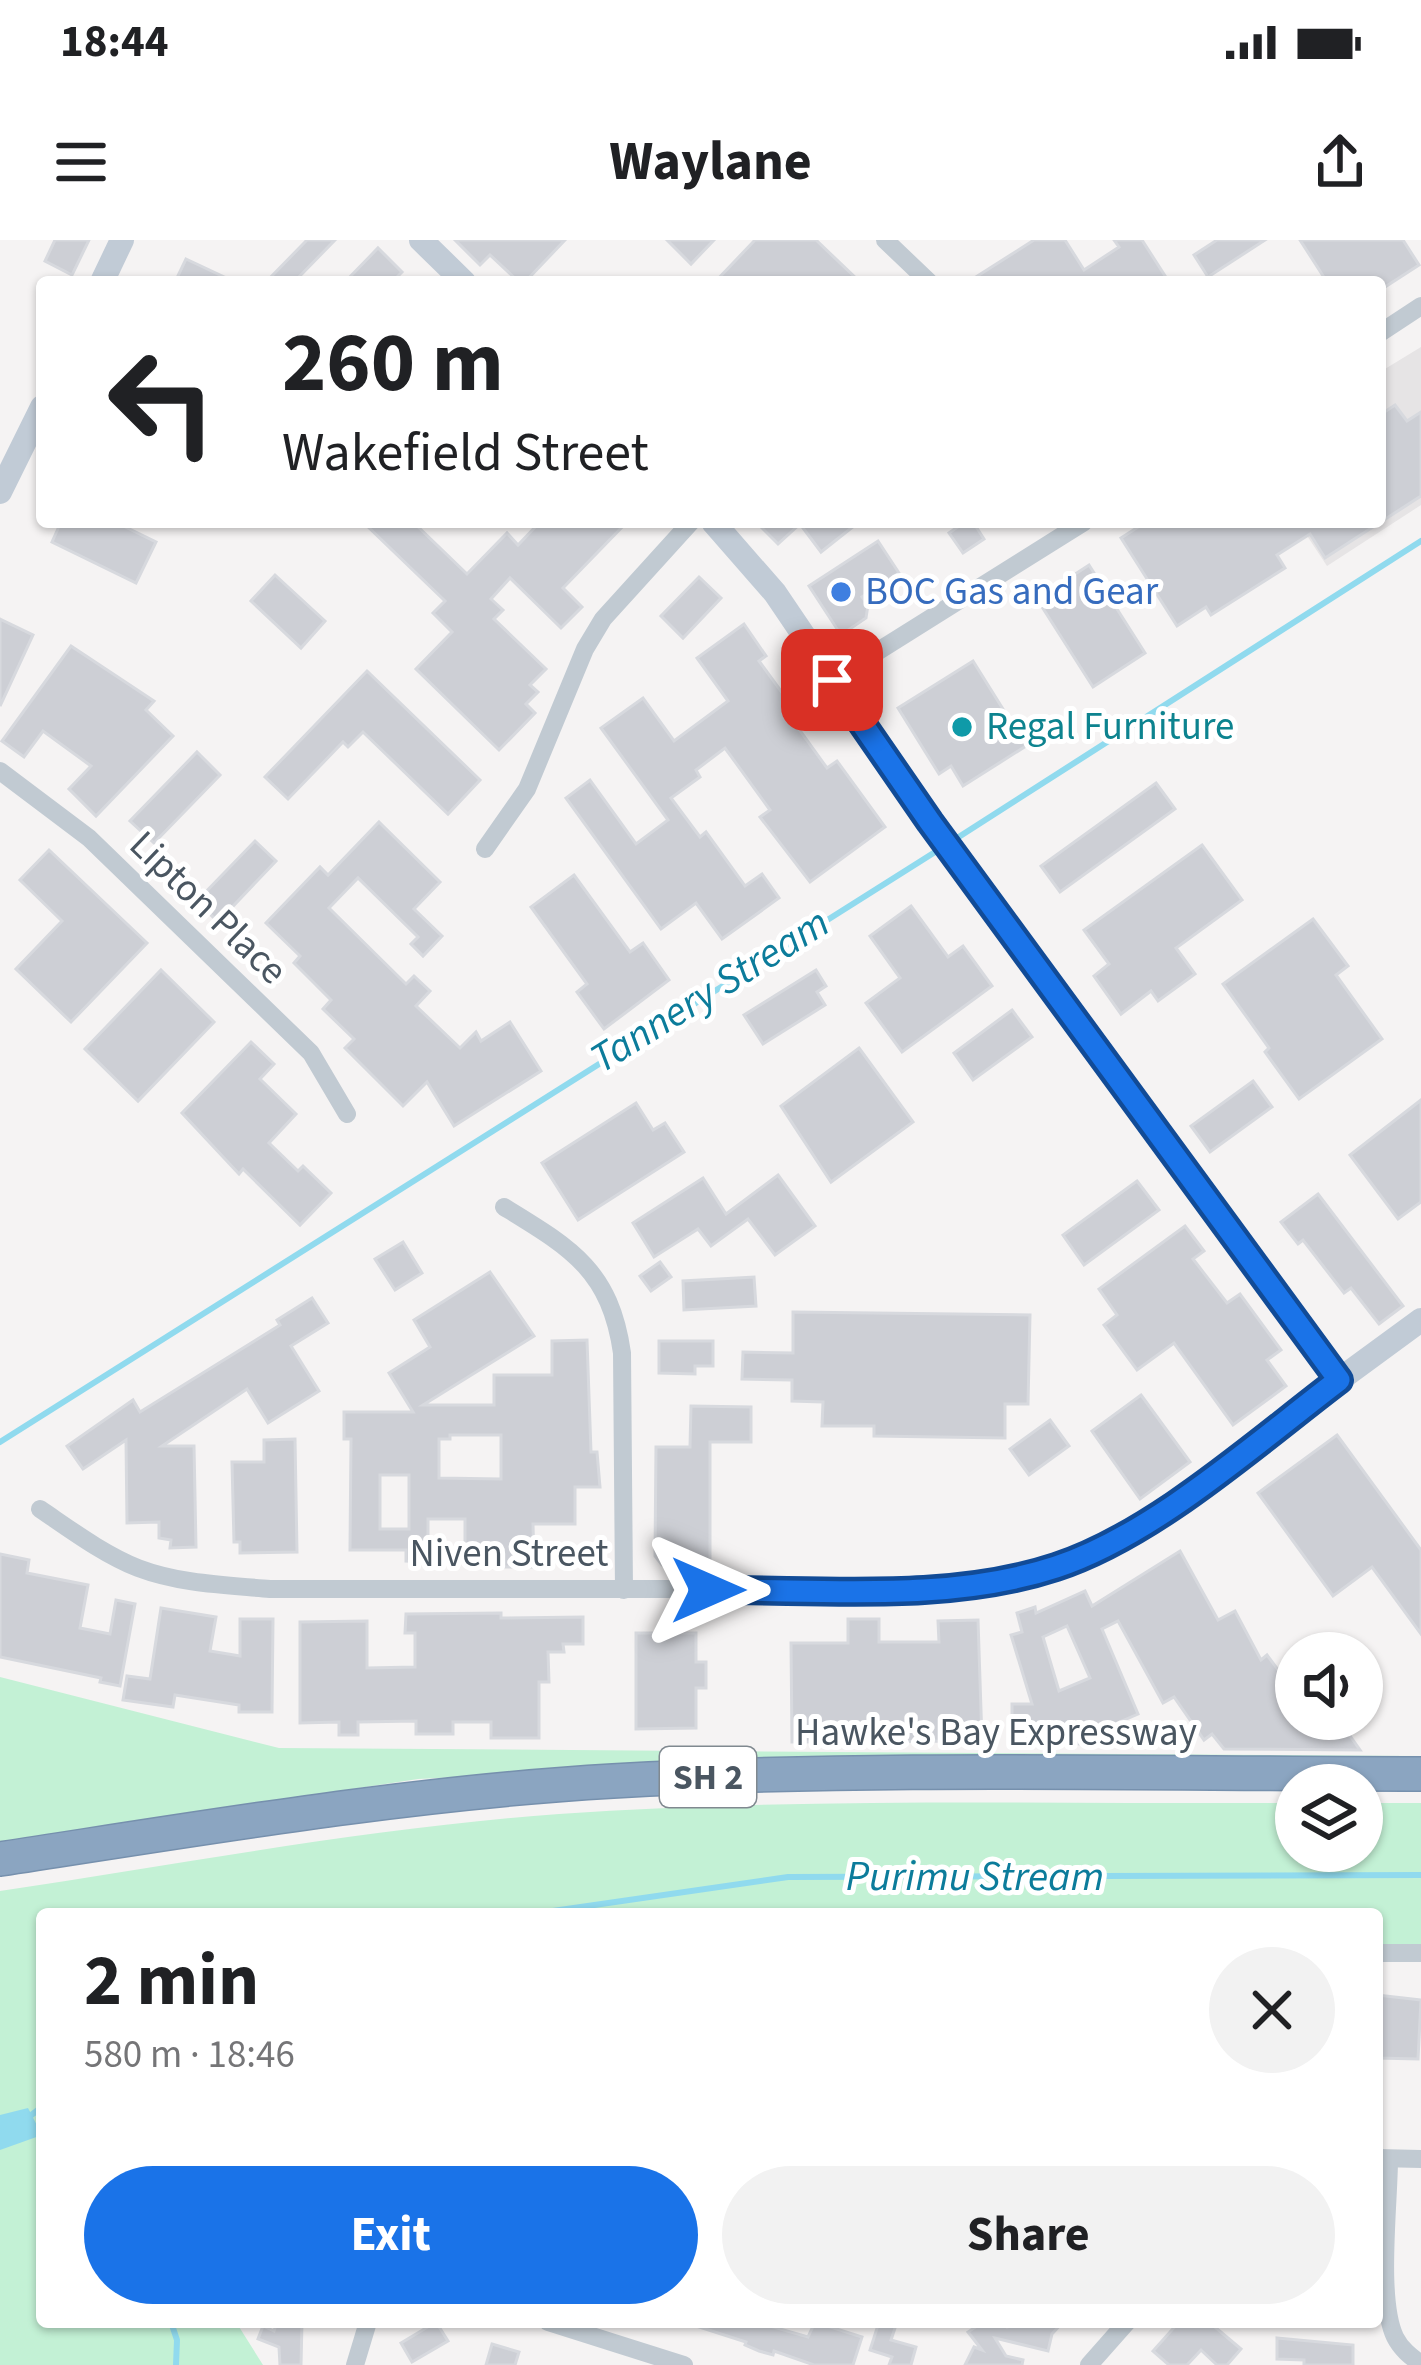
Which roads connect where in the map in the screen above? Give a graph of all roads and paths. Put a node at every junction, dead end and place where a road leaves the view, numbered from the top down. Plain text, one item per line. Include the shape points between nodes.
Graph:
1 (122, 240) edge
2 (421, 240) edge
3 (885, 240) edge
4 (105, 276) edge
5 (458, 276) edge
6 (923, 276) edge
7 (1421, 306) edge
8 (1386, 328) edge
9 (36, 419) edge
10 (0, 493) edge
11 (686, 528) edge
12 (718, 528) edge
13 (1074, 528) edge
14 (832, 680) junction
15 (0, 771) edge
16 (485, 849) dead end
17 (347, 1114) dead end
18 (504, 1207) dead end
19 (1421, 1320) edge
20 (1339, 1380) junction
21 (40, 1509) dead end
22 (624, 1590) junction
23 (1421, 1774) edge
24 (1275, 1788) edge
25 (1383, 1788) edge
26 (1421, 1789) edge
27 (0, 1859) edge
28 (0, 1871) edge
29 (1383, 1953) edge
30 (1421, 1953) edge
31 (1383, 2158) edge
32 (1421, 2159) edge
33 (366, 2328) edge
34 (592, 2328) edge
35 (1122, 2328) edge
36 (1096, 2358) edge
37 (1421, 2364) edge
38 (355, 2365) edge
39 (683, 2365) edge
40 (1119, 2365) edge

1 - 4 street
2 - 5 street
3 - 6 street
7 - 8 street
9 - 10 street
11 - 16 street via 603,619 526,790
12 - 14 street via 775,593
13 - 14 street
14 - 20 street
15 - 17 street, Lipton Place via 89,838 310,1053
18 - 22 street via 581,1259 618,1323
19 - 20 street, Niven Street
20 - 22 street, Niven Street via 1170,1507 1057,1567 918,1589
21 - 22 street, Niven Street via 100,1550 176,1580 270,1589
23 - 27 highway, Hawke's Bay Expressway / SH 2 via 610,1781 398,1801
24 - 28 highway, Hawke's Bay Expressway / SH 2 via 644,1793 334,1823
25 - 26 highway
29 - 30 street
31 - 32 street
31 - 37 street via 1387,2300 1393,2332
33 - 38 street
34 - 39 street
35 - 36 street
36 - 40 street

